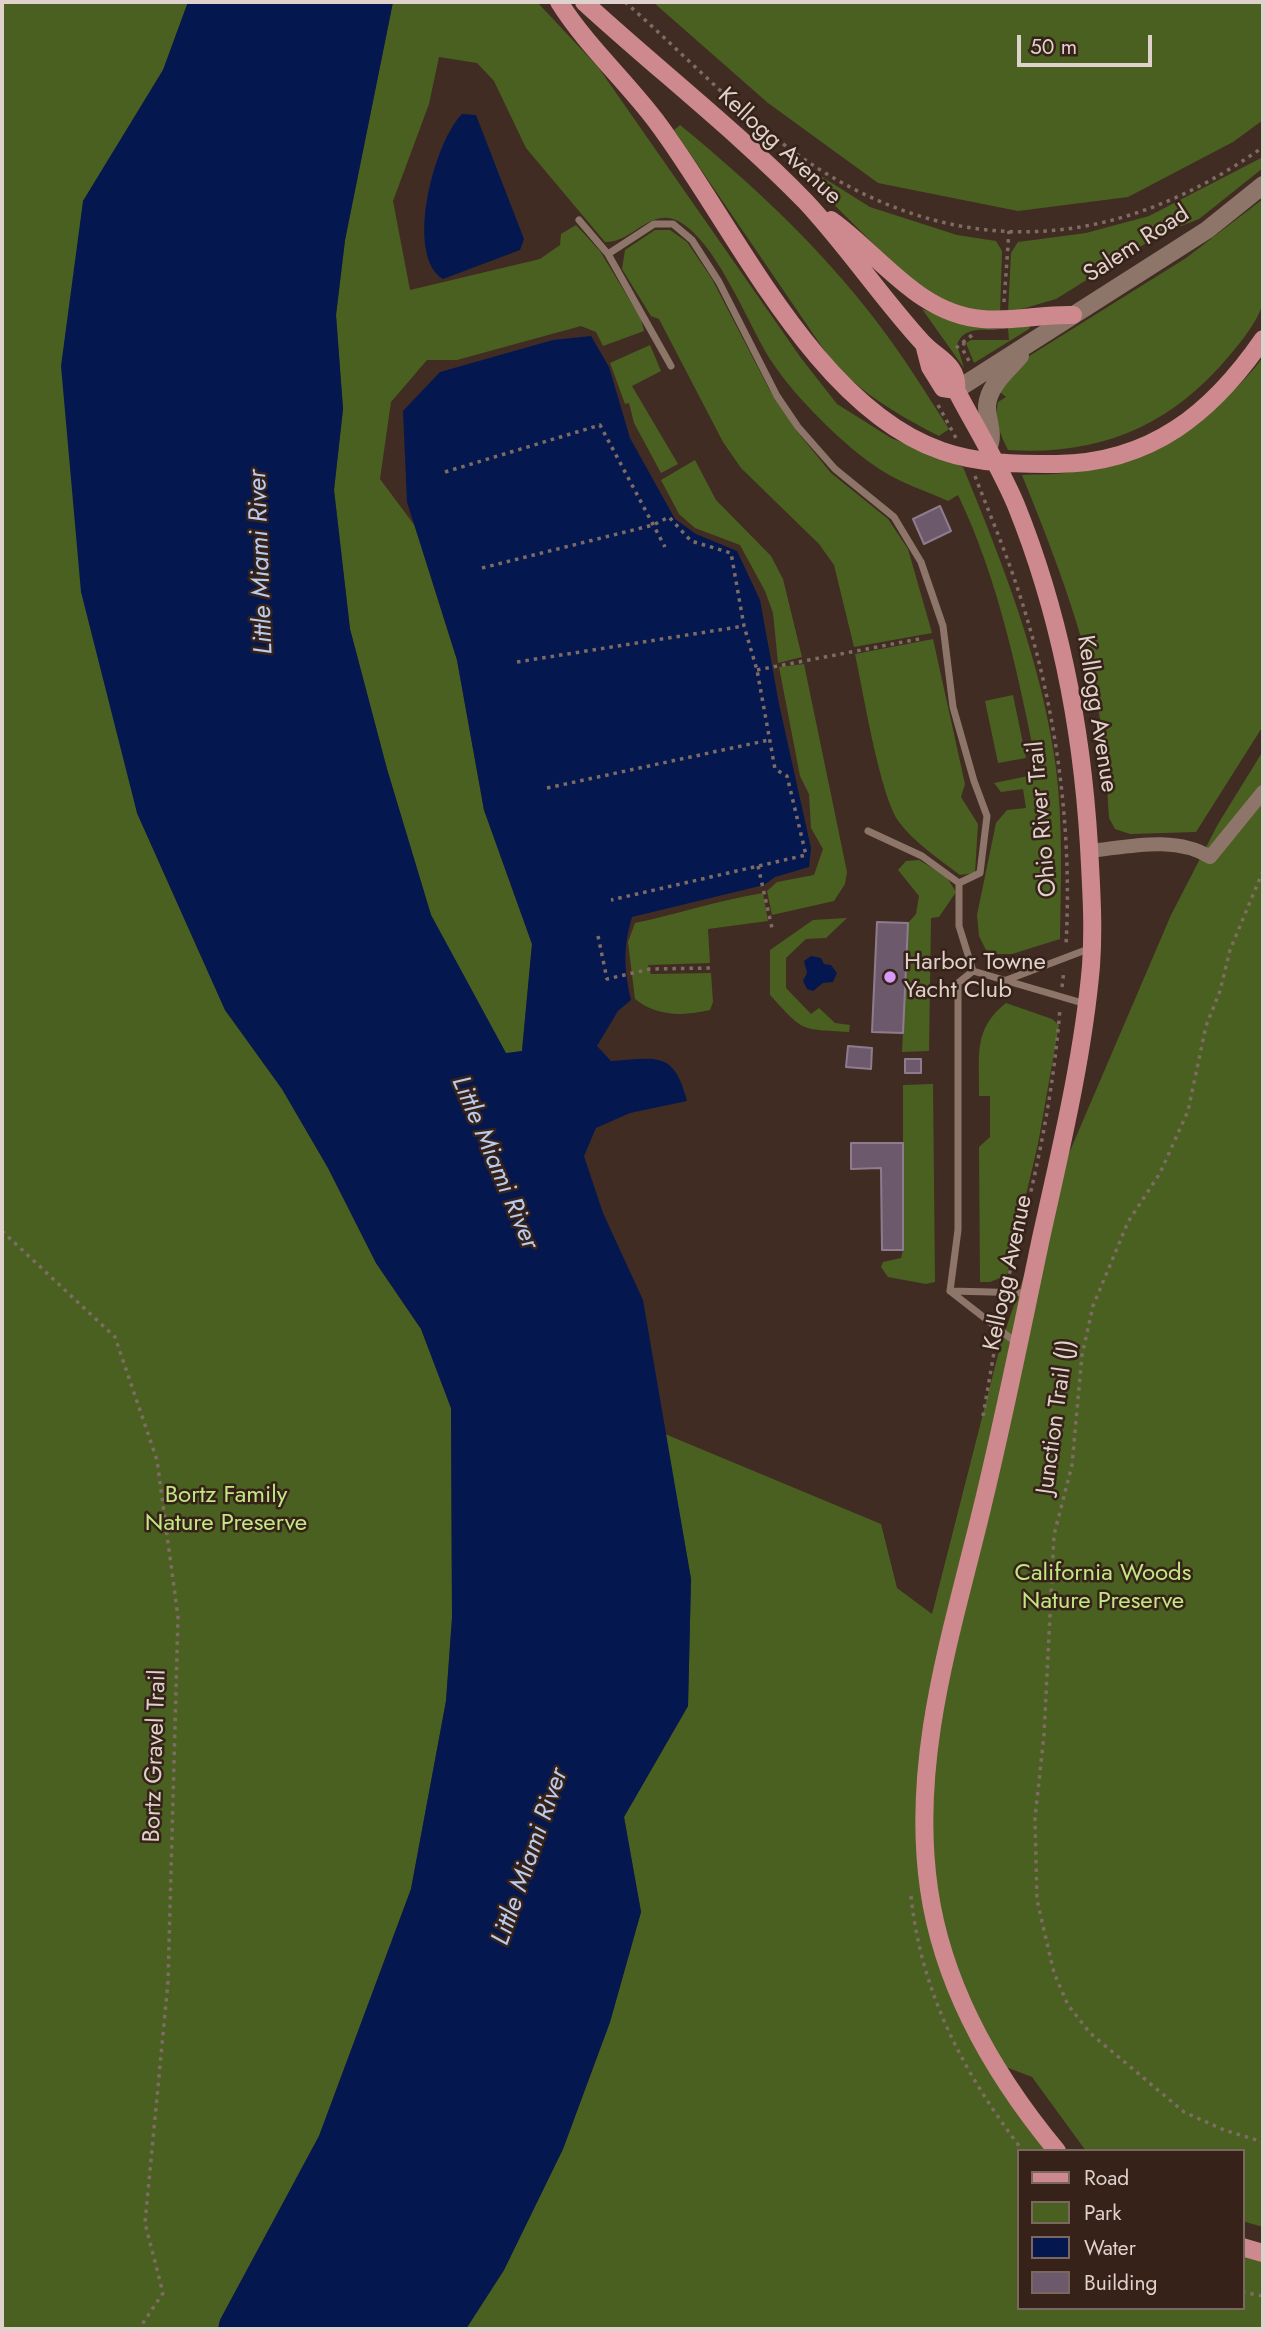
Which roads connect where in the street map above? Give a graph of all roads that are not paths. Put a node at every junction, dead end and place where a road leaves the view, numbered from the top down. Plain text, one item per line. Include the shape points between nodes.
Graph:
1 (559, 2) edge
2 (584, 2) edge
3 (1263, 185) edge
4 (804, 201) junction
5 (579, 220) dead end
6 (608, 254) junction
7 (1073, 315) junction
8 (1263, 338) edge
9 (1034, 340) junction
10 (671, 366) dead end
11 (956, 390) junction
12 (988, 449) junction
13 (1263, 792) edge
14 (868, 831) dead end
15 (1089, 851) junction
16 (959, 883) junction
17 (1092, 947) junction
18 (973, 971) junction
19 (1003, 981) junction
20 (1086, 1004) junction
21 (950, 1291) junction
22 (1029, 1293) junction
23 (1018, 1344) junction
24 (1055, 2149) edge
25 (1244, 2248) edge
26 (1263, 2253) edge

1 - 8 main road via 657,122 796,327 856,396 885,421 941,451 979,461 1081,464 1136,450 1193,420 1235,379
2 - 4 main road, Kellogg Avenue
3 - 7 street, Salem Road via 1207,230
4 - 7 main road via 855,237 920,297 941,308 980,319
4 - 11 main road, Kellogg Avenue via 924,344 944,358 957,379
5 - 6 lane
6 - 10 lane
6 - 16 lane via 654,224 673,224 692,240 798,427 835,469 894,517 921,562 943,626 953,707 987,816 980,873
7 - 9 street, Salem Road
9 - 11 street, Salem Road
9 - 12 street, Salem Road via 991,390 987,405 993,439
11 - 12 main road, Kellogg Avenue
12 - 15 main road, Kellogg Avenue via 1029,539 1058,636 1079,736
13 - 15 street via 1210,857 1169,844
14 - 16 lane via 922,856
15 - 17 main road, Kellogg Avenue
16 - 18 lane via 959,926
17 - 19 lane
17 - 20 main road, Kellogg Avenue
18 - 19 lane
18 - 21 lane via 958,983 958,1230
19 - 20 lane
20 - 22 main road, Kellogg Avenue via 1069,1109
21 - 22 lane
21 - 23 lane
22 - 23 main road, Kellogg Avenue
23 - 24 main road, Kellogg Avenue via 934,1702 924,1794 925,1852 941,1944 971,2023 992,2061
25 - 26 main road

